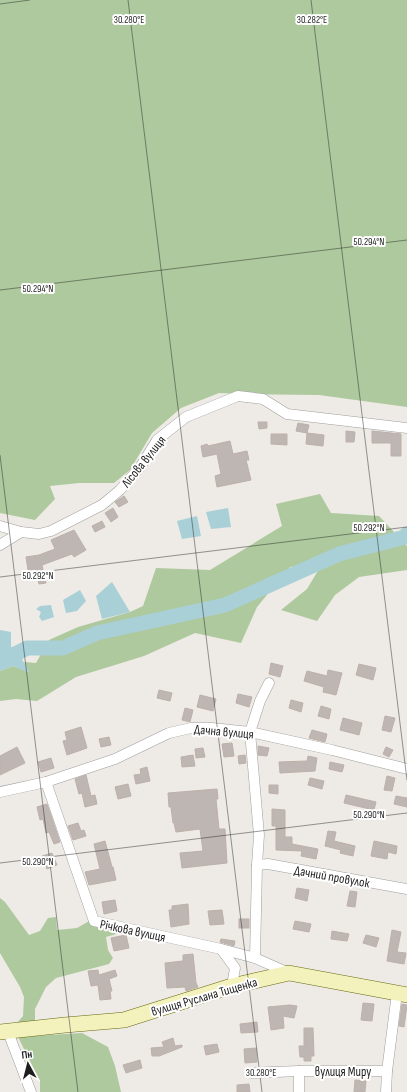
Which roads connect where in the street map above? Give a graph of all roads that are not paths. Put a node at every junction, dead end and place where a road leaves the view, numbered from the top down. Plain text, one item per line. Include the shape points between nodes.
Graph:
1 (407, 428) edge
2 (0, 526) edge
3 (21, 532) junction
4 (0, 545) edge
5 (269, 683) dead end
6 (250, 732) junction
7 (407, 769) edge
8 (46, 782) junction
9 (0, 792) edge
10 (257, 865) junction
11 (407, 889) edge
12 (221, 949) junction
13 (255, 958) junction
14 (289, 973) junction
15 (232, 986) junction
16 (402, 994) edge
17 (4, 1032) edge
18 (299, 1071) junction
19 (387, 1071) junction
20 (251, 1073) dead end
21 (31, 1092) edge
22 (299, 1092) edge
23 (386, 1092) edge

1 - 3 street, Лісова вулиця via 287,414 263,399 238,396 186,417 157,440 141,466 120,490 102,505 51,531 39,534
2 - 3 street, Лісова вулиця
3 - 4 street
5 - 6 street
6 - 7 street, Дачна вулиця
6 - 8 street, Дачна вулиця via 191,728 169,733 115,759
6 - 10 street via 259,835
8 - 9 street, Дачна вулиця
8 - 12 street, Річкова вулиця via 94,921
10 - 11 street, Дачний провулок via 268,864
10 - 13 street
12 - 13 street, Річкова вулиця
12 - 15 street via 235,968
13 - 14 street, Річкова вулиця
14 - 15 street, вулиця Руслана Тищенка
14 - 16 street, вулиця Руслана Тищенка
15 - 17 street, вулиця Руслана Тищенка via 124,1020
16 - 19 street, вулиця Миру
17 - 21 street
18 - 19 street, вулиця Миру
18 - 20 street, вулиця Миру
18 - 22 street, вулиця Миру
19 - 23 street, вулиця Миру

